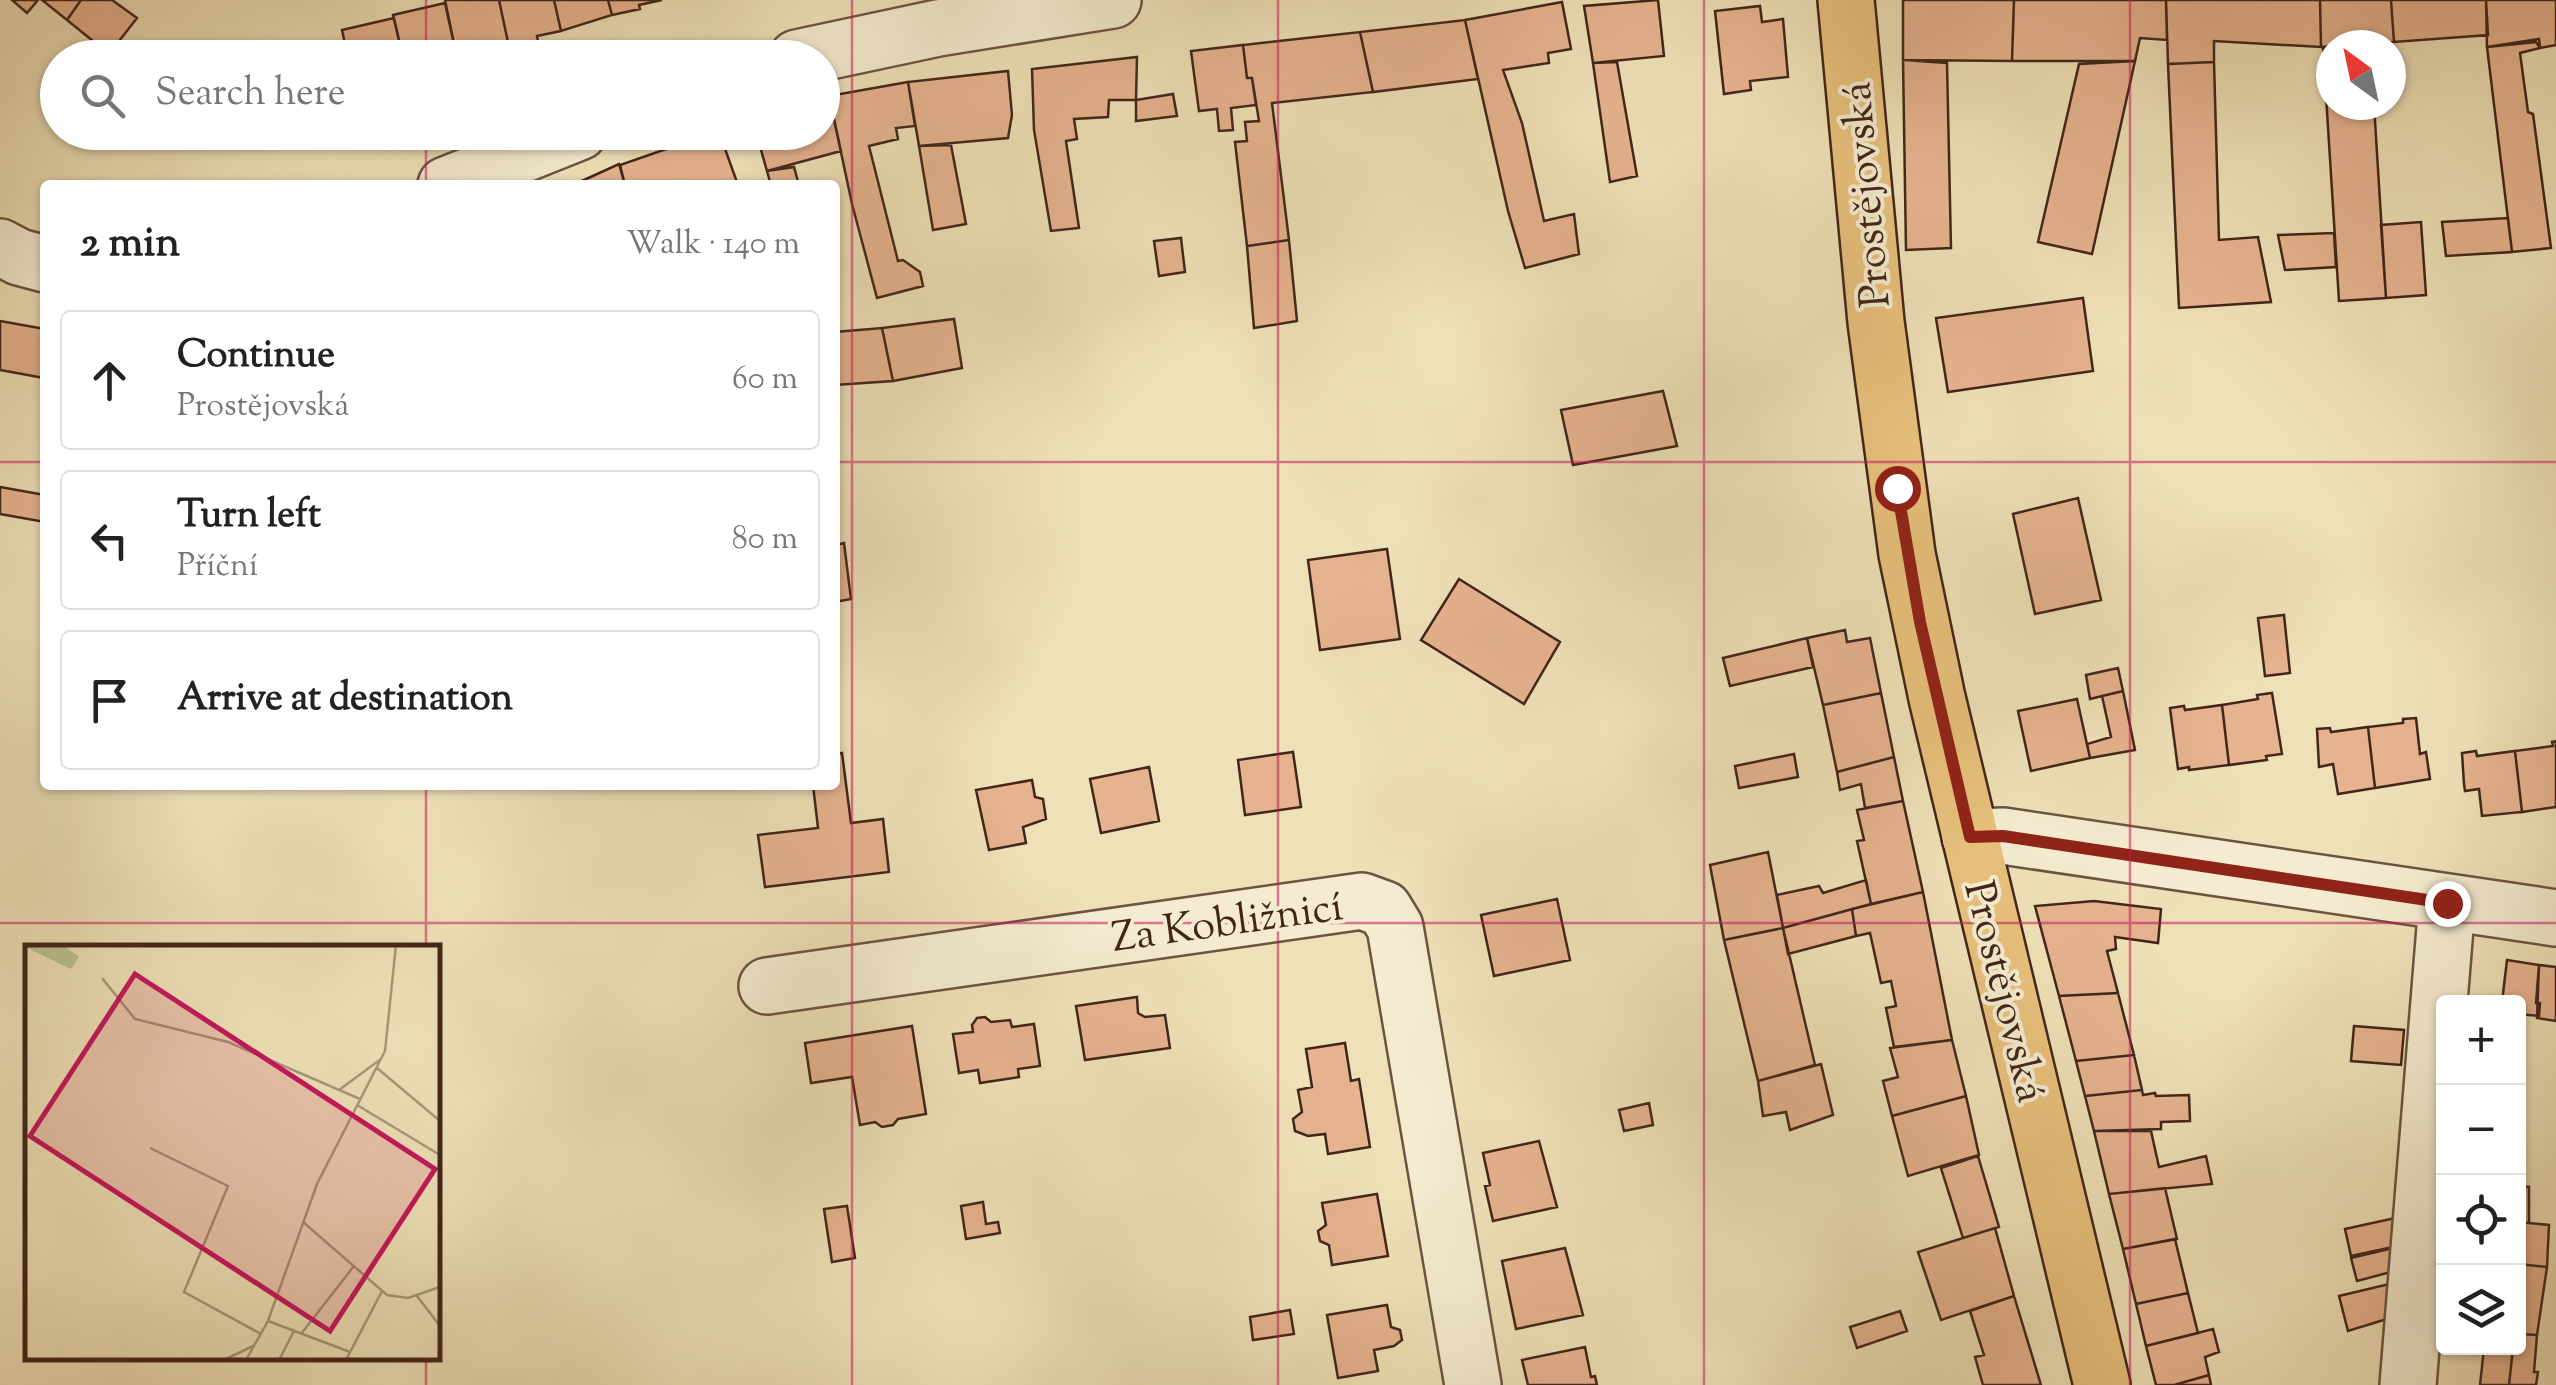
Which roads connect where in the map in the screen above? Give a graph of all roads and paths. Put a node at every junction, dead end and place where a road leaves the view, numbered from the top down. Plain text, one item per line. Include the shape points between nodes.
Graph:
1 (1113, 0) edge
2 (1846, 0) edge
3 (840, 49) edge
4 (534, 150) edge
5 (459, 180) edge
6 (0, 247) edge
7 (40, 262) edge
8 (1970, 837) junction
9 (2447, 903) junction
10 (2556, 918) edge
11 (768, 986) dead end
12 (1473, 1385) edge
13 (2102, 1385) edge
14 (2408, 1385) edge

1 - 3 street
2 - 8 main road, Prostějovská via 1897,488
4 - 5 street
6 - 7 street
8 - 9 street via 2003,836
8 - 13 main road, Prostějovská
9 - 10 street
9 - 14 street
11 - 12 street, Za Kobližnicí via 1362,901 1384,909 1395,928

